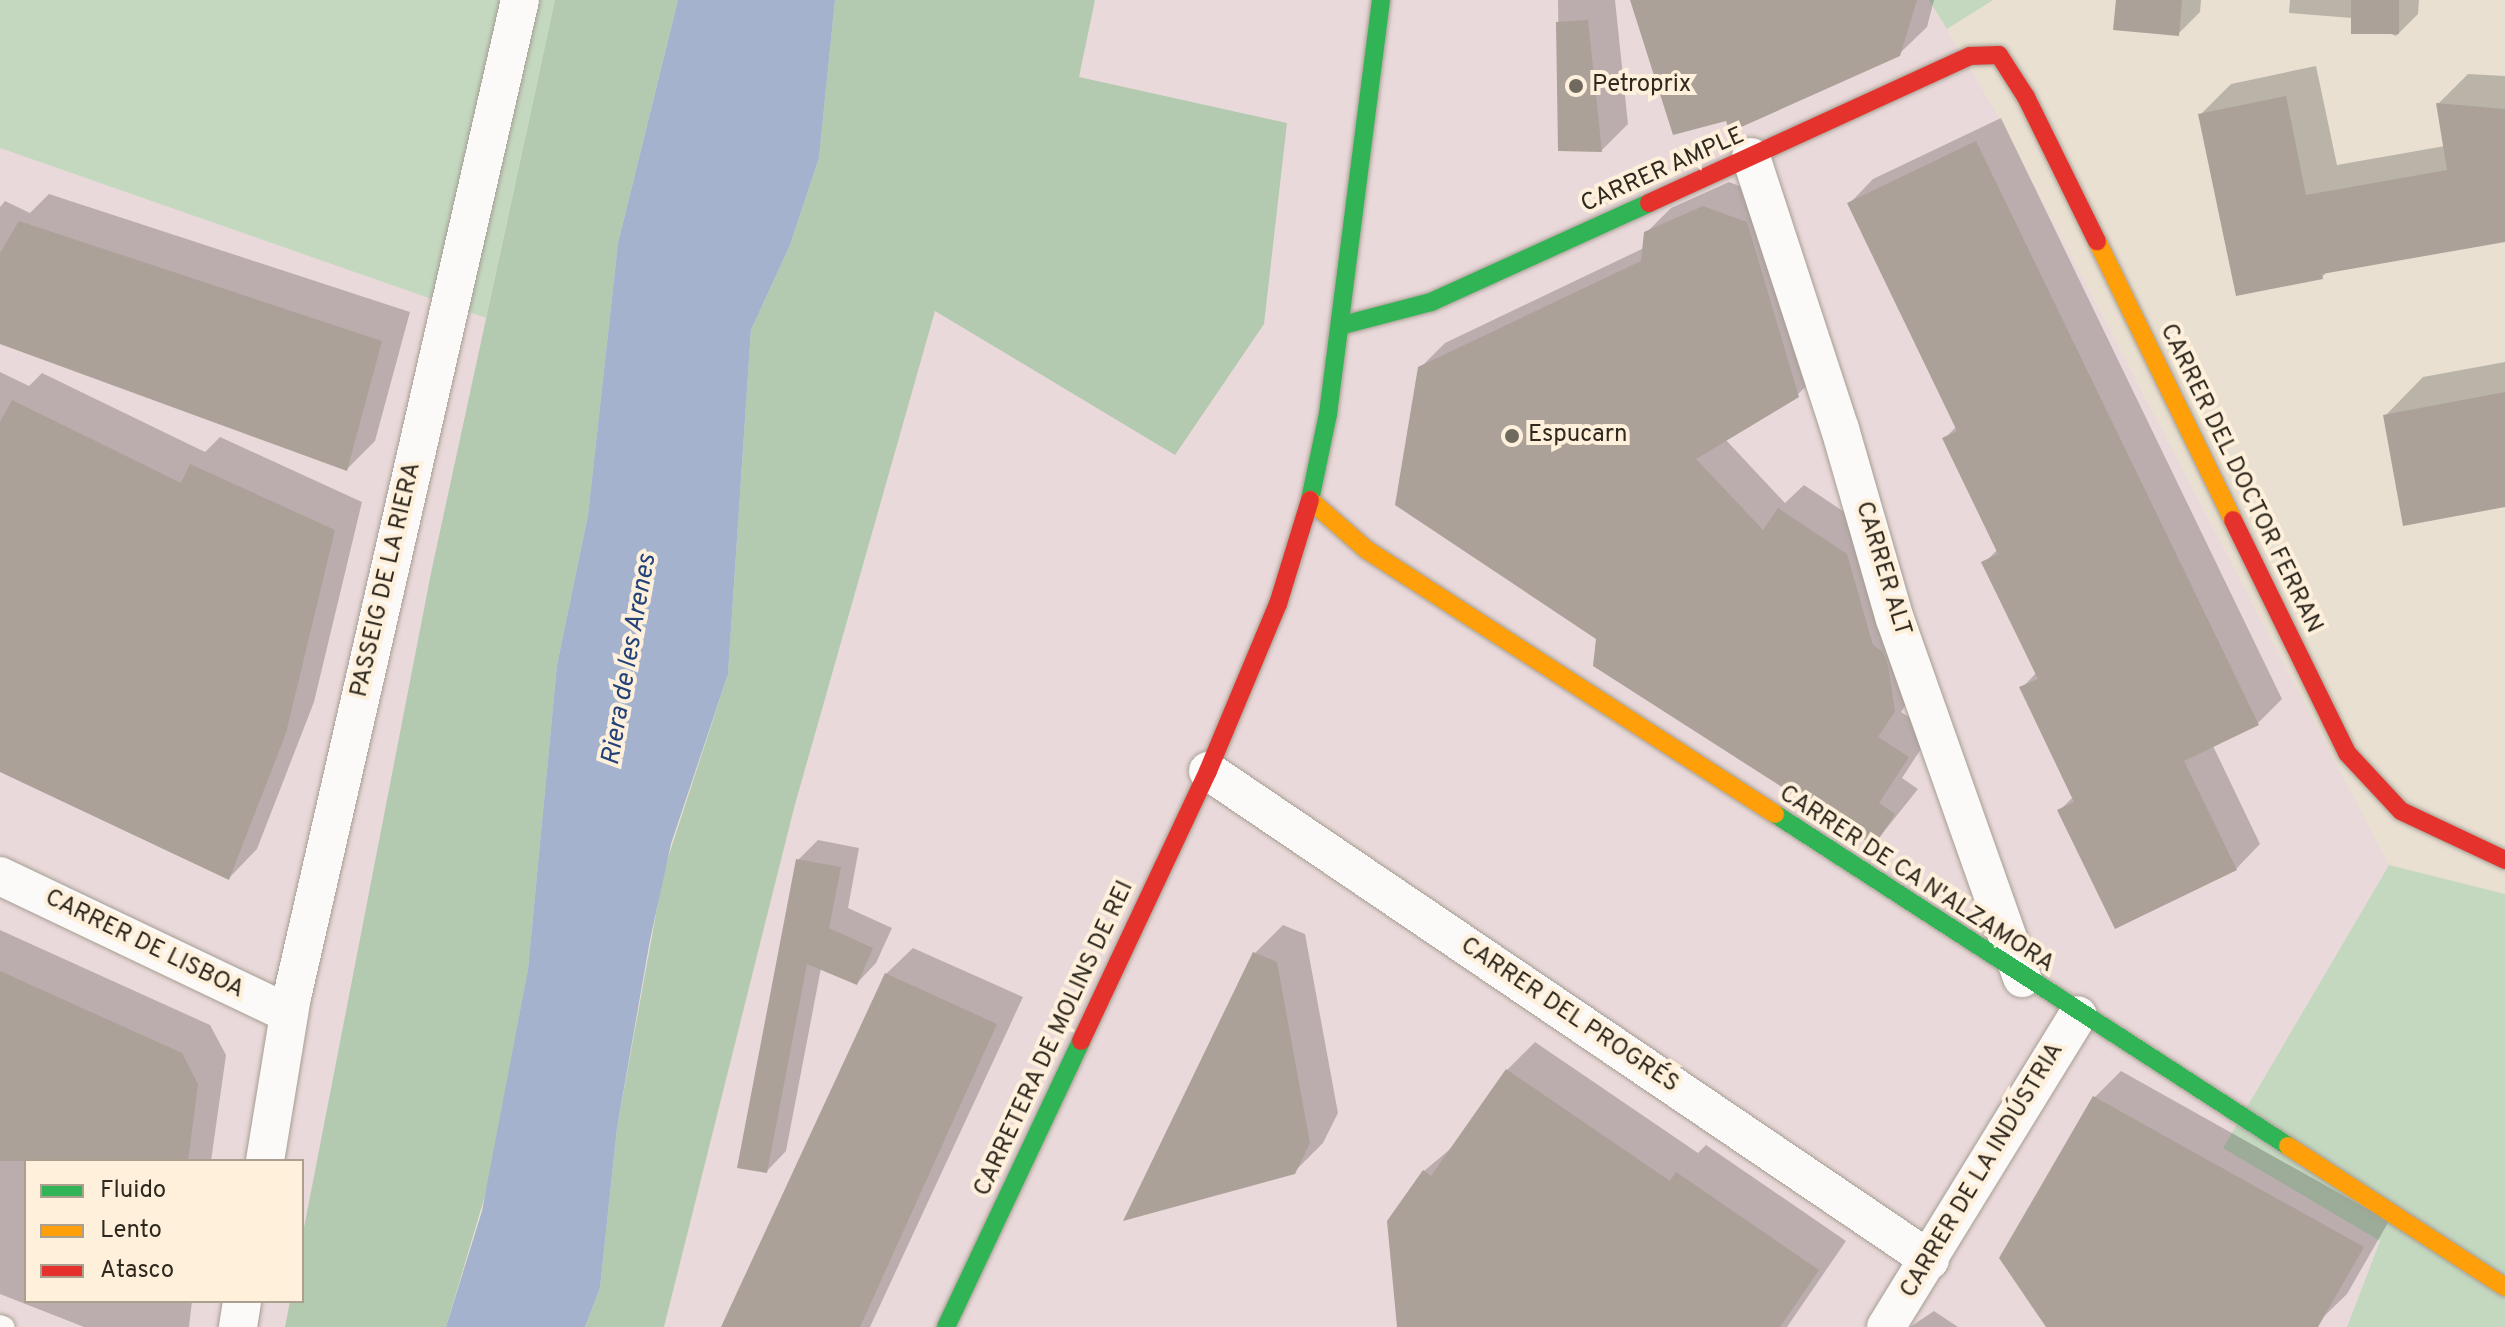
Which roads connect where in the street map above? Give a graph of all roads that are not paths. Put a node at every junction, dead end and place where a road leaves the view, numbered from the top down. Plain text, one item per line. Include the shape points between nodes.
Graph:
1 (520, 0) edge
2 (1381, 0) edge
3 (1999, 55) joint
4 (1751, 157) junction
5 (1343, 325) junction
6 (1310, 500) junction
7 (1208, 771) junction
8 (2505, 860) edge
9 (0, 876) edge
10 (2022, 978) junction
11 (289, 1014) junction
12 (2078, 1015) junction
13 (265, 1159) edge
14 (1930, 1260) junction
15 (2505, 1287) edge
16 (242, 1303) edge
17 (238, 1327) edge
18 (946, 1327) edge
19 (1886, 1327) edge

1 - 11 street, PASSEIG DE LA RIERA
2 - 5 street, CARRETERA DE MOLINS DE REI
3 - 4 street, CARRER AMPLE via 1970,56
3 - 8 street, CARRER DEL DOCTOR FERRAN via 2026,97 2347,753 2401,811
4 - 5 street, CARRER AMPLE via 1431,302
4 - 10 street, CARRER ALT via 1840,429 1895,619
5 - 6 street, CARRETERA DE MOLINS DE REI
6 - 7 street, CARRETERA DE MOLINS DE REI via 1278,604
6 - 10 street, CARRER DE CA N'ALZAMORA via 1367,550
7 - 14 street, CARRER DEL PROGRÉS
7 - 18 street, CARRETERA DE MOLINS DE REI
9 - 11 street, CARRER DE LISBOA
10 - 12 street, CARRER DE CA N'ALZAMORA
11 - 13 street, PASSEIG DE LA RIERA
12 - 14 street, CARRER DE LA INDÚSTRIA
12 - 15 street, CARRER DE CA N'ALZAMORA
14 - 19 street, CARRER DE LA INDÚSTRIA
16 - 17 street

